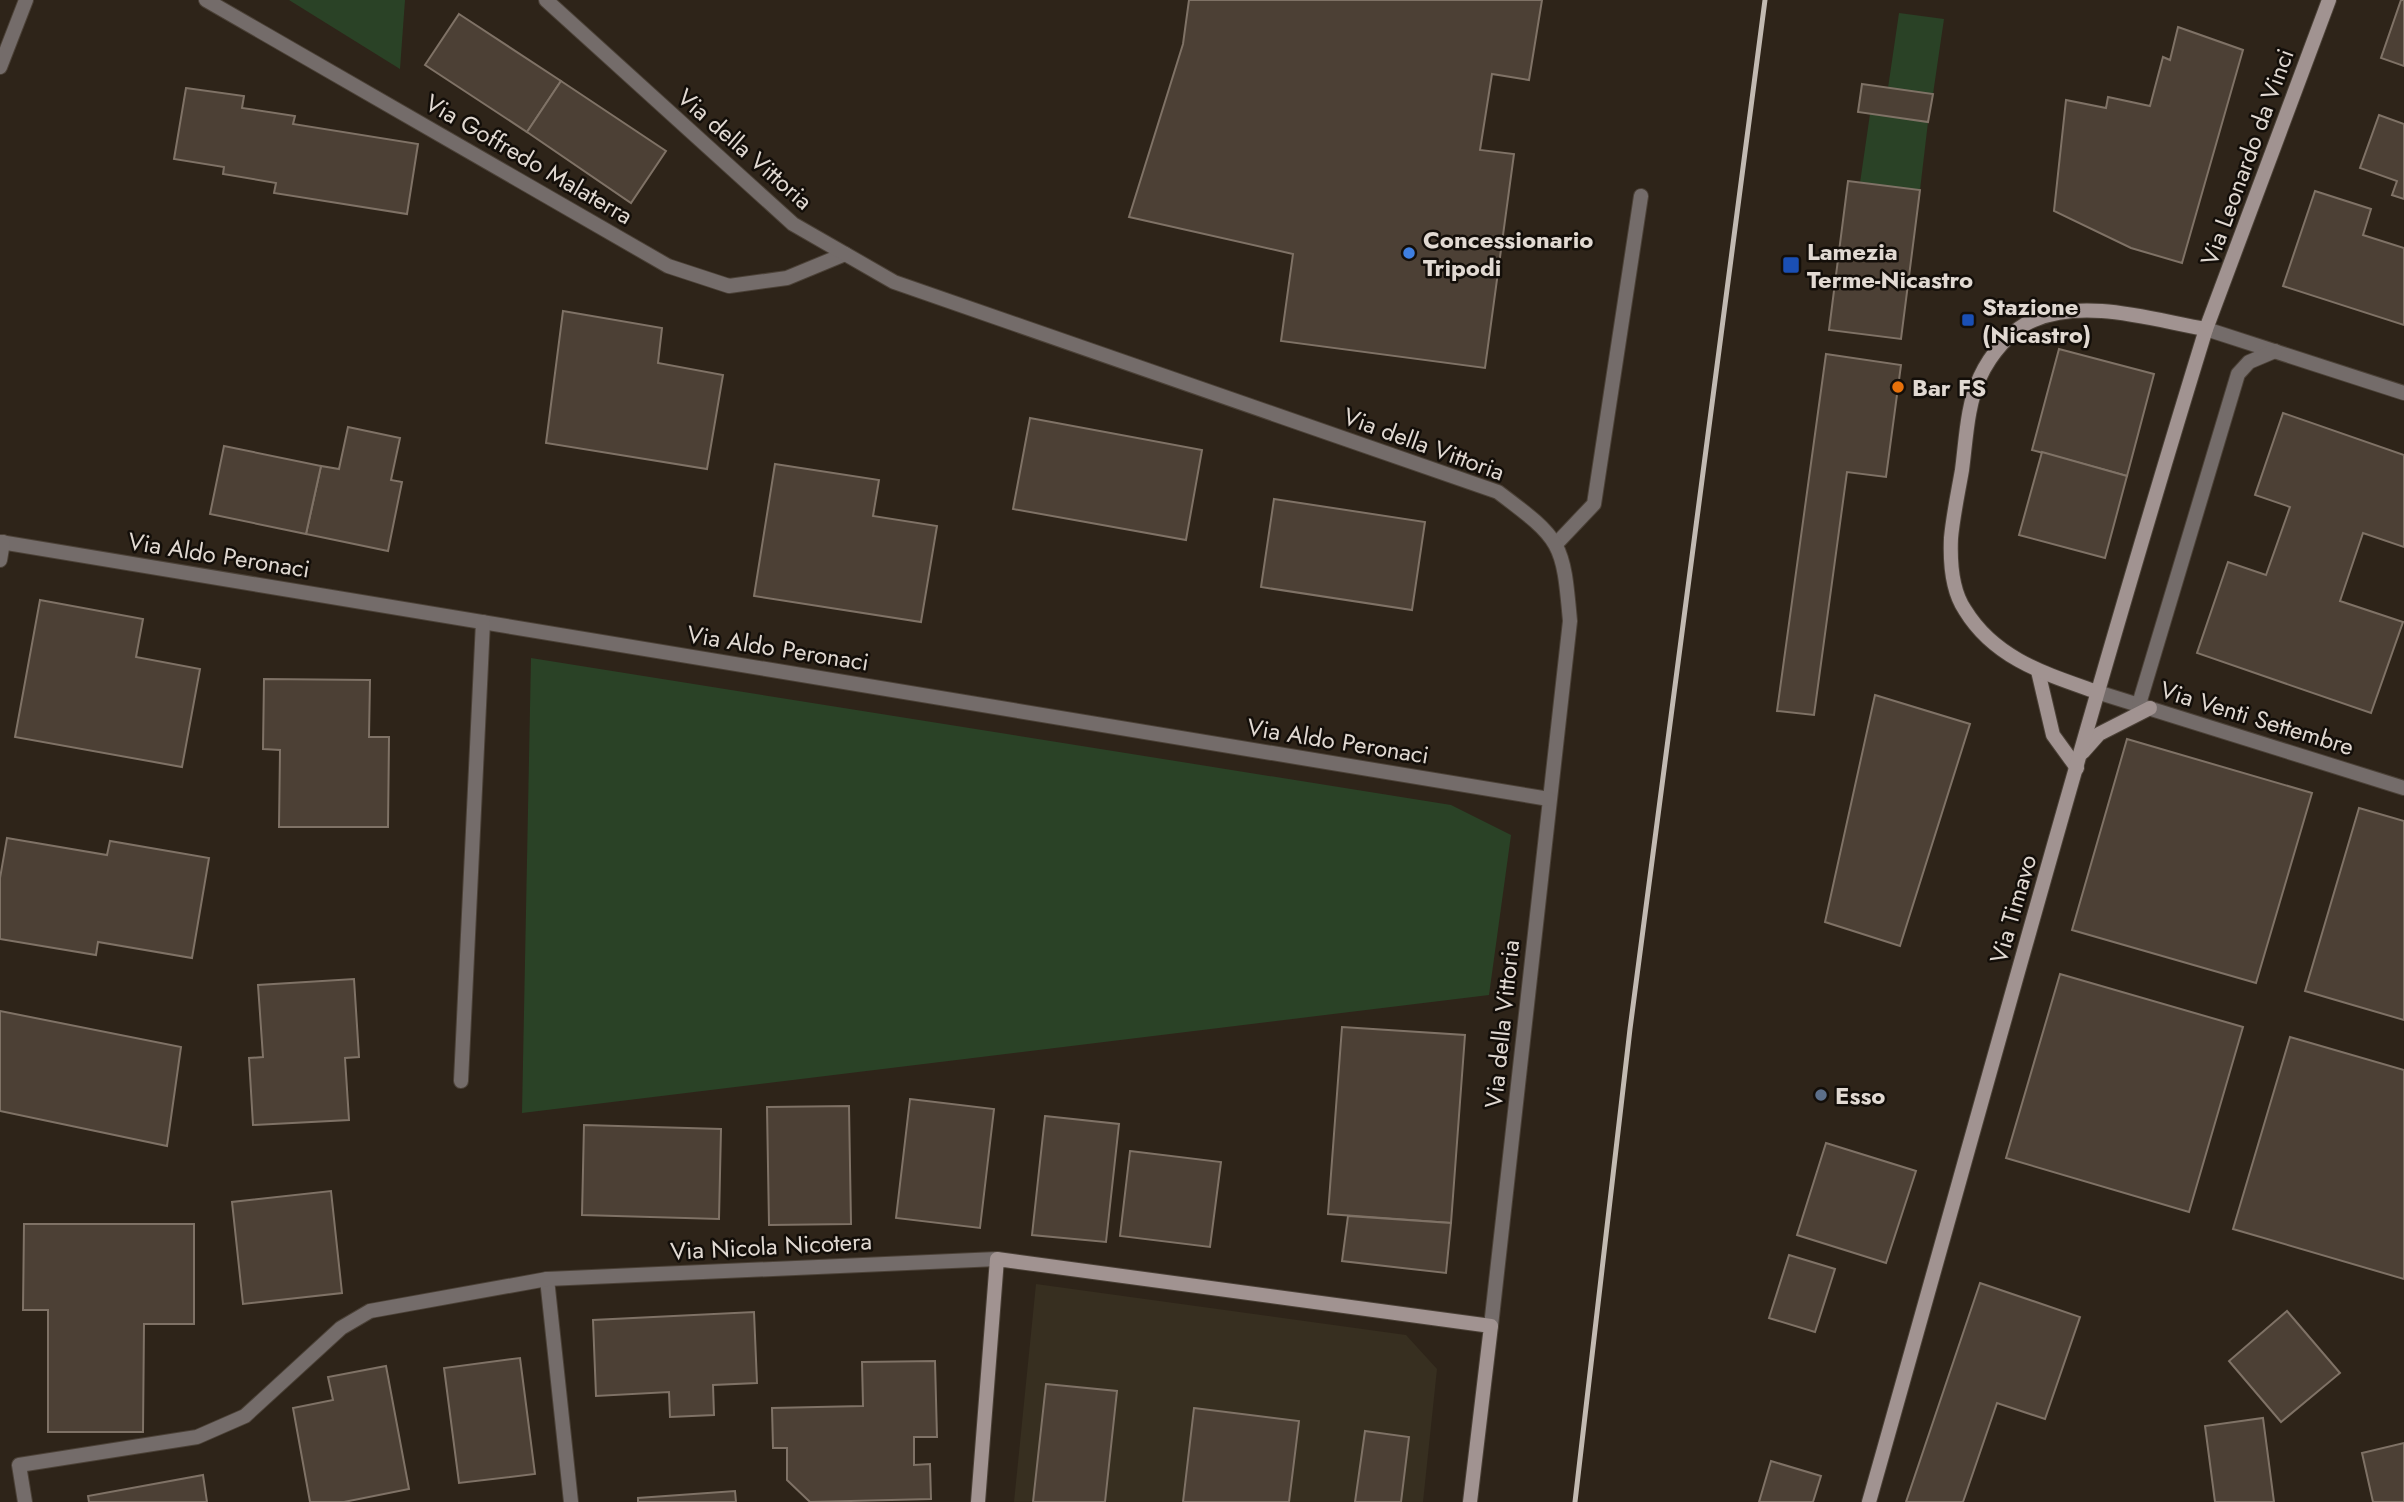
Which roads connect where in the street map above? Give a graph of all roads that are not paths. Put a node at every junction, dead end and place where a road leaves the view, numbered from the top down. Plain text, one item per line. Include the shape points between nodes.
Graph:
1 (26, 0) edge
2 (206, 0) edge
3 (2329, 0) edge
4 (553, 2) edge
5 (0, 67) edge
6 (1641, 196) dead end
7 (845, 254) junction
8 (2206, 329) junction
9 (2275, 351) junction
10 (2404, 393) edge
11 (1, 542) edge
12 (1557, 543) junction
13 (0, 560) edge
14 (483, 622) junction
15 (2038, 671) junction
16 (2097, 691) junction
17 (2144, 706) junction
18 (2078, 762) junction
19 (2404, 788) edge
20 (1549, 799) junction
21 (461, 1081) dead end
22 (997, 1259) junction
23 (547, 1279) junction
24 (1491, 1326) junction
25 (25, 1502) edge
26 (571, 1502) edge
27 (978, 1502) edge
28 (1470, 1502) edge
29 (1869, 1502) edge

1 - 5 street
2 - 7 street, Via Goffredo Malaterra via 668,266 729,286 787,278
3 - 8 street, Via Leonardo da Vinci
4 - 7 street, Via della Vittoria via 793,224
6 - 12 street via 1594,504
7 - 12 street, Via della Vittoria via 894,282 1498,492
8 - 9 street
8 - 15 street via 2067,311 2032,320 2006,339 1980,376 1951,539 1954,585 1978,629 2000,650
8 - 16 street, Via Timavo
9 - 10 street
9 - 17 street via 2249,362 2238,374
11 - 13 street
11 - 14 street, Via Aldo Peronaci
12 - 20 street, Via della Vittoria via 1565,569 1570,621
14 - 20 street, Via Aldo Peronaci
14 - 21 street
15 - 16 street
15 - 18 street via 2053,735
16 - 17 street, Via Venti Settembre
16 - 18 street, Via Timavo
17 - 18 street via 2099,734
17 - 19 street, Via Venti Settembre
18 - 29 street, Via Timavo
20 - 24 street, Via della Vittoria
22 - 23 street, Via Nicola Nicotera
22 - 24 street
22 - 27 street
23 - 25 street, Via Nicola Nicotera via 370,1311 341,1328 245,1416 197,1437 19,1465
23 - 26 street
24 - 28 street, Via della Vittoria

